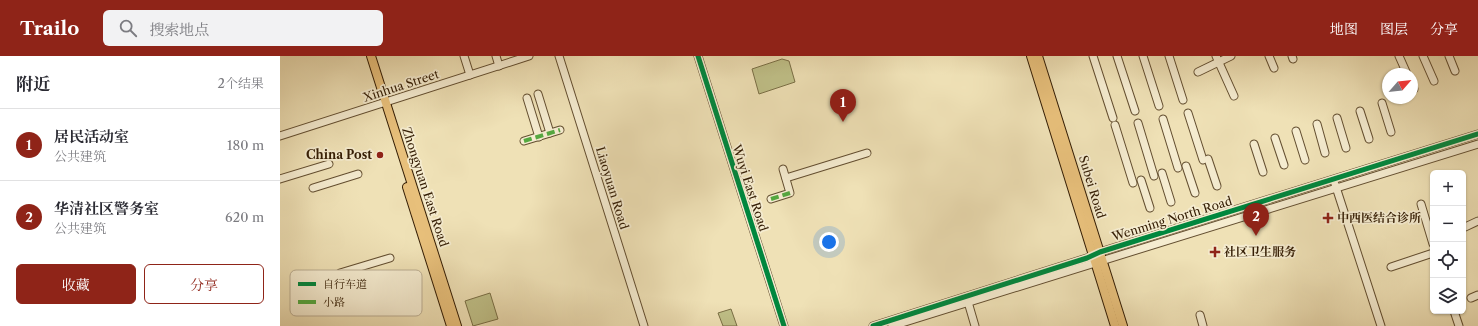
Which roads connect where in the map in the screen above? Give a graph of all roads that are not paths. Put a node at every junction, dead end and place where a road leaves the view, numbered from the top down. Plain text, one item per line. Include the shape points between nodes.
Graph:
1 (366, 56) edge
2 (371, 56) edge
3 (464, 56) edge
4 (496, 56) edge
5 (529, 56) edge
6 (559, 56) edge
7 (694, 56) edge
8 (698, 56) edge
9 (1031, 56) edge
10 (1038, 56) edge
11 (1093, 56) edge
12 (1116, 56) edge
13 (1143, 56) edge
14 (1169, 56) edge
15 (1231, 56) edge
16 (1269, 56) edge
17 (1399, 56) edge
18 (1423, 56) edge
19 (1448, 56) edge
20 (1217, 59) edge
21 (499, 66) junction
22 (1274, 68) dead end
23 (1404, 68) edge
24 (1455, 71) dead end
25 (1198, 72) dead end
26 (470, 75) junction
27 (1434, 81) dead end
28 (538, 94) dead end
29 (1234, 96) dead end
30 (527, 98) dead end
31 (1183, 100) dead end
32 (383, 103) junction
33 (1382, 104) edge
34 (1159, 106) dead end
35 (1134, 111) dead end
36 (1360, 111) dead end
37 (1188, 113) dead end
38 (1337, 118) dead end
39 (1163, 119) dead end
40 (1138, 123) dead end
41 (1316, 124) dead end
42 (560, 130) dead end
43 (1296, 131) dead end
44 (1391, 132) dead end
45 (550, 134) junction
46 (1478, 134) edge
47 (280, 136) edge
48 (539, 137) junction
49 (1275, 138) dead end
50 (1369, 139) dead end
51 (524, 142) dead end
52 (1254, 144) dead end
53 (1478, 144) edge
54 (1346, 148) dead end
55 (867, 153) dead end
56 (1325, 153) dead end
57 (1305, 160) dead end
58 (329, 164) dead end
59 (1284, 165) dead end
60 (1186, 166) dead end
61 (1178, 168) dead end
62 (783, 169) dead end
63 (1263, 172) dead end
64 (1162, 173) dead end
65 (358, 174) dead end
66 (1154, 176) dead end
67 (786, 178) junction
68 (1333, 178) junction
69 (280, 179) edge
70 (1141, 180) dead end
71 (1133, 183) dead end
72 (1217, 186) dead end
73 (314, 188) dead end
74 (1336, 188) junction
75 (1195, 193) dead end
76 (771, 199) dead end
77 (1171, 202) dead end
78 (1421, 204) dead end
79 (1150, 208) dead end
80 (1478, 220) edge
81 (1466, 226) edge
82 (1432, 242) edge
83 (1430, 254) edge
84 (1098, 257) junction
85 (390, 258) dead end
86 (1391, 267) dead end
87 (350, 270) edge
88 (968, 302) junction
89 (1455, 314) edge
90 (1200, 315) dead end
91 (451, 326) edge
92 (457, 326) edge
93 (644, 326) edge
94 (779, 326) edge
95 (784, 326) edge
96 (873, 326) edge
97 (892, 326) edge
98 (976, 326) edge
99 (1115, 326) edge
100 (1123, 326) edge
101 (1203, 326) edge
102 (1381, 326) edge
103 (1459, 326) edge

1 - 32 main road, Zhongyuan East Road
2 - 32 main road, Zhongyuan East Road
3 - 26 street
4 - 21 street
5 - 21 street, Xinhua Street
6 - 93 street, Liaoyuan Road
7 - 94 street, Wuyi East Road
8 - 95 street, Wuyi East Road
9 - 84 main road, Subei Road
10 - 84 main road, Subei Road
11 - 71 street
12 - 35 street
13 - 34 street
14 - 31 street
15 - 20 street
16 - 22 street
17 - 23 street
18 - 27 street
19 - 24 street
20 - 25 street
20 - 29 street
21 - 26 street, Xinhua Street
26 - 32 street, Xinhua Street
28 - 45 street
30 - 48 street
32 - 47 street, Xinhua Street
32 - 91 main road, Zhongyuan East Road
32 - 92 main road, Zhongyuan East Road
33 - 44 street
36 - 50 street
37 - 72 street
38 - 54 street
39 - 61 street
40 - 66 street
41 - 56 street
42 - 45 street
43 - 57 street
45 - 48 street
46 - 68 street, Wenming North Road
48 - 51 street
49 - 59 street
52 - 63 street
53 - 74 street, Wenming North Road
55 - 67 street
58 - 69 street
60 - 75 street
62 - 67 street
64 - 77 street
65 - 73 street
67 - 76 street via 790,193
68 - 74 street
68 - 84 street, Wenming North Road
70 - 79 street
74 - 84 street, Wenming North Road
74 - 102 street
78 - 82 street
80 - 81 street
83 - 86 street
84 - 88 street, Wenming North Road
84 - 96 street, Wenming North Road
84 - 99 main road, Subei Road
84 - 100 main road, Subei Road
85 - 87 street
88 - 97 street, Wenming North Road
88 - 98 street
89 - 103 street
90 - 101 street

